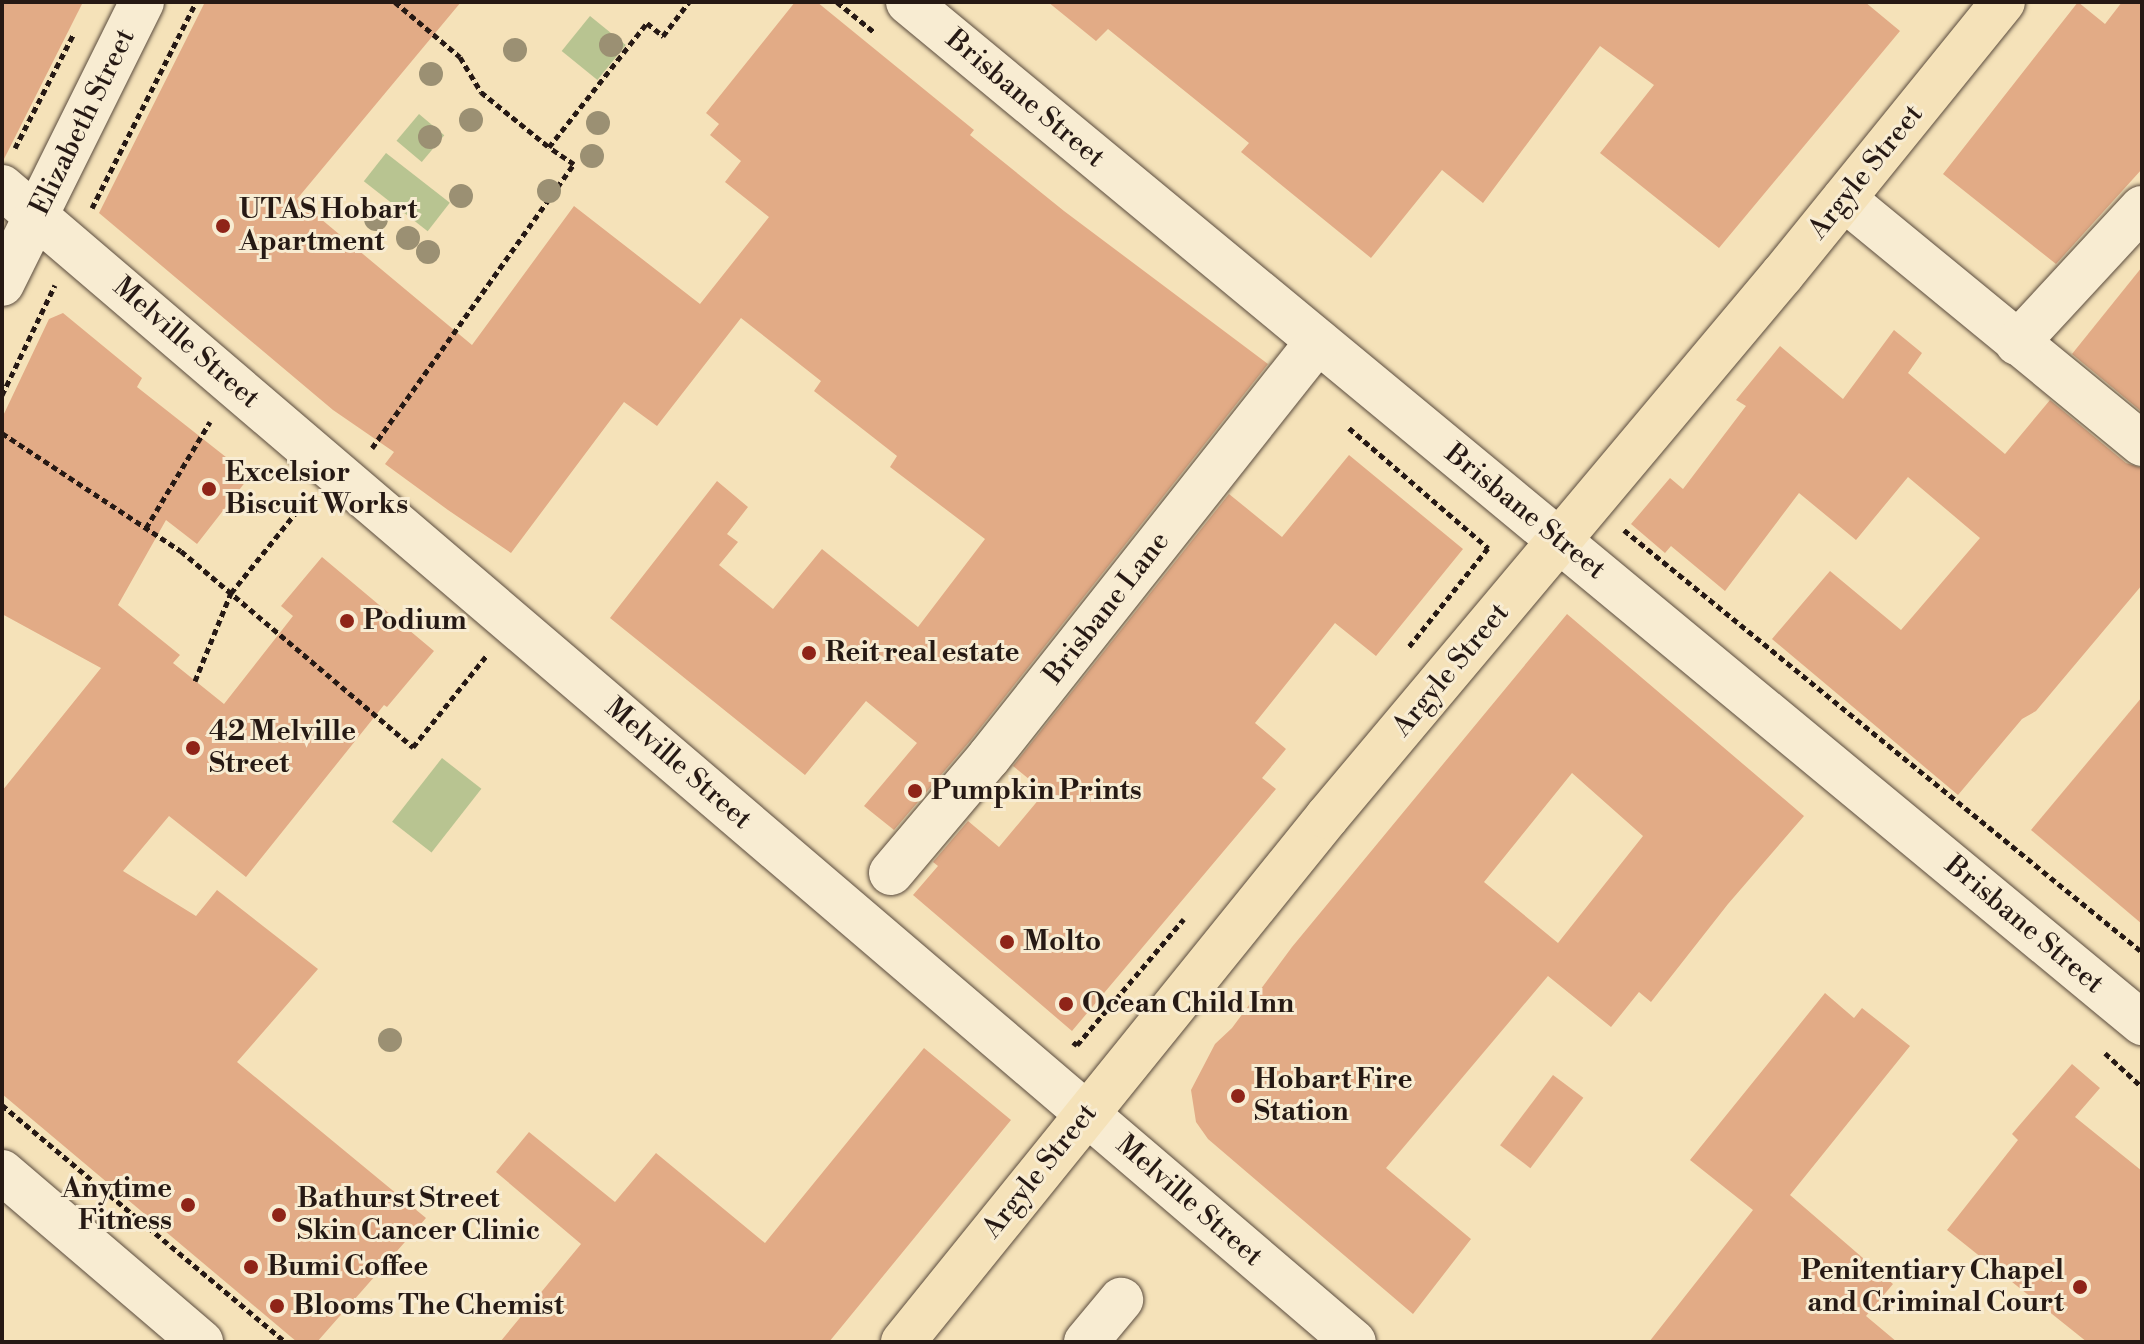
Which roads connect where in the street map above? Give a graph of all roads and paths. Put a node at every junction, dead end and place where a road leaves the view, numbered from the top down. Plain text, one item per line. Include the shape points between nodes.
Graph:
1 (142, 2) edge
2 (196, 2) edge
3 (395, 2) edge
4 (689, 2) edge
5 (837, 2) edge
6 (908, 2) edge
7 (2003, 2) edge
8 (76, 29) dead end
9 (885, 41) dead end
10 (549, 147) junction
11 (8, 168) edge
12 (1844, 199) junction
13 (2142, 208) edge
14 (37, 215) junction
15 (74, 247) junction
16 (2, 284) edge
17 (1318, 341) junction
18 (2017, 343) junction
19 (1290, 377) junction
20 (233, 383) junction
21 (2, 395) edge
22 (2, 433) edge
23 (2142, 444) edge
24 (345, 455) junction
25 (146, 528) junction
26 (1623, 529) dead end
27 (1560, 540) junction
28 (231, 593) junction
29 (513, 623) junction
30 (1399, 658) dead end
31 (195, 681) dead end
32 (891, 873) dead end
33 (1190, 913) dead end
34 (2142, 952) edge
35 (2142, 1023) edge
36 (1065, 1035) dead end
37 (2, 1105) edge
38 (1086, 1113) junction
39 (2, 1172) edge
40 (1121, 1300) dead end
41 (201, 1342) edge
42 (285, 1342) edge
43 (903, 1342) edge
44 (1086, 1342) edge
45 (1354, 1342) edge

1 - 14 street, Elizabeth Street
2 - 15 path
3 - 10 path via 460,57 481,92
4 - 10 path via 663,36 647,23
5 - 9 path
6 - 17 street, Brisbane Street
7 - 12 main road, Argyle Street
8 - 11 path
10 - 24 path via 574,164 369,452
11 - 14 street, Melville Street
12 - 18 street
12 - 27 main road, Argyle Street
13 - 18 street
14 - 15 street, Melville Street
14 - 16 street, Elizabeth Street
15 - 20 street, Melville Street
15 - 21 path
17 - 19 street, Brisbane Lane
17 - 27 street, Brisbane Street
18 - 23 street
19 - 30 path via 1488,548
19 - 32 street, Brisbane Lane
20 - 24 street, Melville Street
20 - 25 path
22 - 25 path
24 - 28 path
24 - 29 street, Melville Street
25 - 28 path
26 - 34 path
27 - 35 street, Brisbane Street
27 - 38 main road, Argyle Street
28 - 29 path via 413,747
28 - 31 path
29 - 38 street, Melville Street
33 - 36 path via 1077,1045
37 - 42 path
38 - 43 main road, Argyle Street
38 - 45 street, Melville Street
39 - 41 street
40 - 44 street

